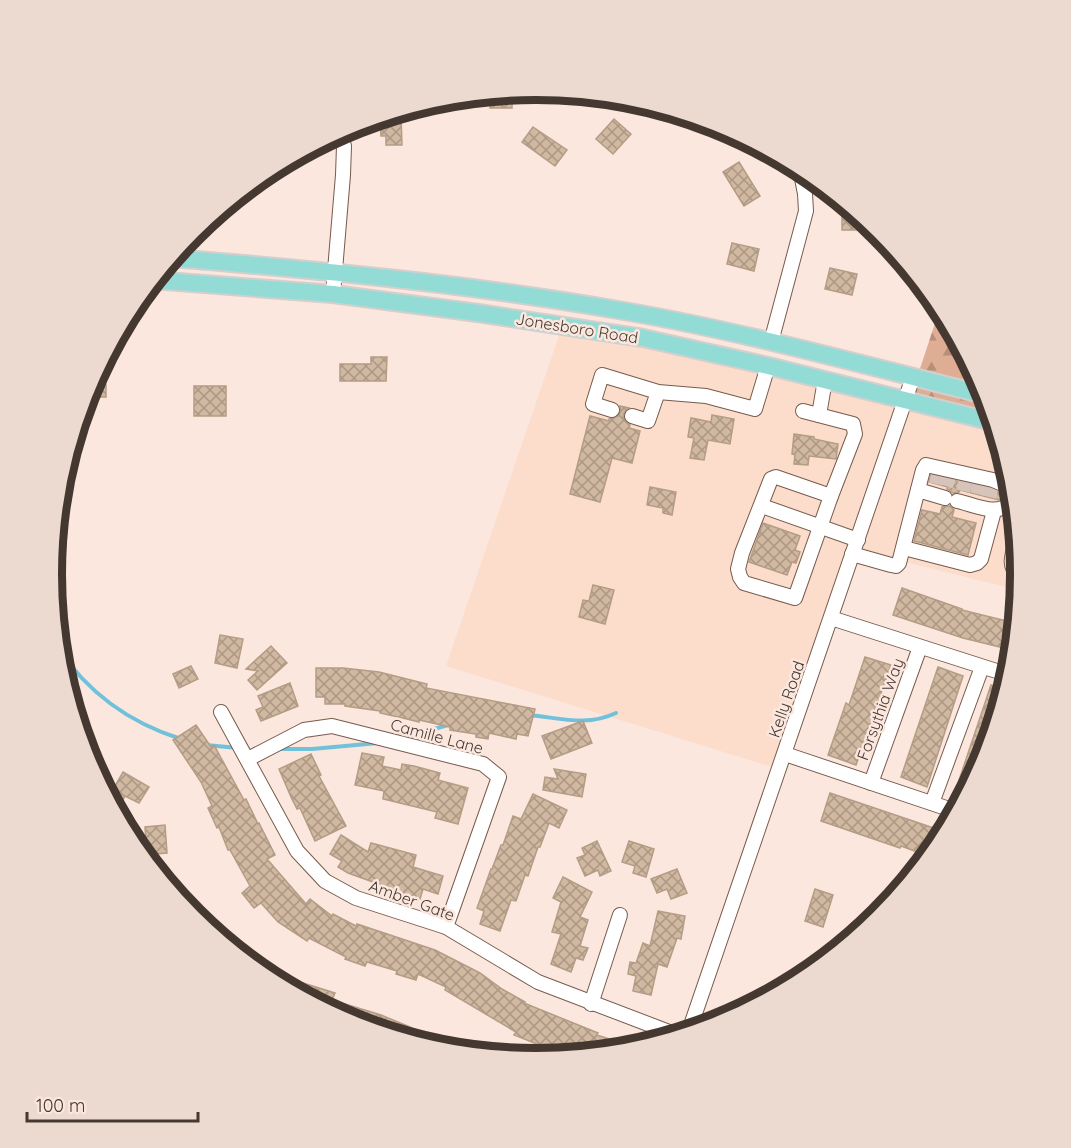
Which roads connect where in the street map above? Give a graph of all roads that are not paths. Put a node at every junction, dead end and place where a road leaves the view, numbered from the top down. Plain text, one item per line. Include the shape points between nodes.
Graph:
1 (343, 141) edge
2 (803, 183) edge
3 (181, 259) edge
4 (335, 271) junction
5 (163, 281) edge
6 (333, 294) junction
7 (771, 342) junction
8 (768, 366) junction
9 (913, 377) junction
10 (825, 380) junction
11 (658, 392) junction
12 (973, 392) edge
13 (905, 400) junction
14 (612, 410) dead end
15 (803, 411) dead end
16 (819, 415) junction
17 (632, 416) dead end
18 (983, 420) edge
19 (963, 488) junction
20 (1001, 488) edge
21 (918, 490) junction
22 (831, 496) junction
23 (1004, 504) edge
24 (762, 506) junction
25 (820, 528) junction
26 (858, 540) junction
27 (904, 548) junction
28 (852, 554) junction
29 (831, 618) junction
30 (920, 647) junction
31 (982, 667) junction
32 (999, 672) edge
33 (221, 712) dead end
34 (785, 754) junction
35 (248, 759) junction
36 (871, 783) junction
37 (932, 803) junction
38 (948, 808) edge
39 (620, 915) dead end
40 (446, 927) junction
41 (591, 1004) junction
42 (692, 1021) edge
43 (665, 1030) edge

1 - 4 street
2 - 7 street via 806,211
3 - 4 main road, Jonesboro Road
4 - 6 street
4 - 7 main road, Jonesboro Road via 617,310
5 - 6 main road, Jonesboro Road
6 - 8 main road, Jonesboro Road via 643,338
7 - 9 main road, Jonesboro Road
8 - 10 main road, Jonesboro Road
8 - 11 street via 755,409 706,396
9 - 12 main road, Jonesboro Road
9 - 13 street, Kelly Road
10 - 13 main road, Jonesboro Road
10 - 16 street
11 - 14 street via 602,375 593,404
11 - 17 street via 648,421
13 - 18 main road, Jonesboro Road
13 - 26 street, Kelly Road
15 - 16 street
16 - 22 street via 853,424 855,429
19 - 20 street
19 - 21 street
19 - 21 street via 926,465
19 - 23 street
19 - 27 street via 981,559 970,565
21 - 27 street
22 - 24 street via 776,477 771,478
22 - 25 street
24 - 25 street
24 - 25 street via 738,569 744,583 795,598
25 - 26 street
26 - 28 street, Kelly Road
27 - 28 street via 896,566
28 - 29 street, Kelly Road
29 - 30 street
29 - 34 street, Kelly Road
30 - 31 street
30 - 36 street, Forsythia Way
31 - 32 street
31 - 37 street
33 - 35 street, Amber Gate
34 - 36 street
34 - 42 street, Kelly Road
35 - 40 street, Amber Gate via 297,851 325,881 356,898
35 - 40 street, Camille Lane via 304,730 332,726 483,764 499,777
36 - 37 street
37 - 38 street
39 - 41 street
40 - 41 street, Amber Gate via 538,982
41 - 43 street, Amber Gate

